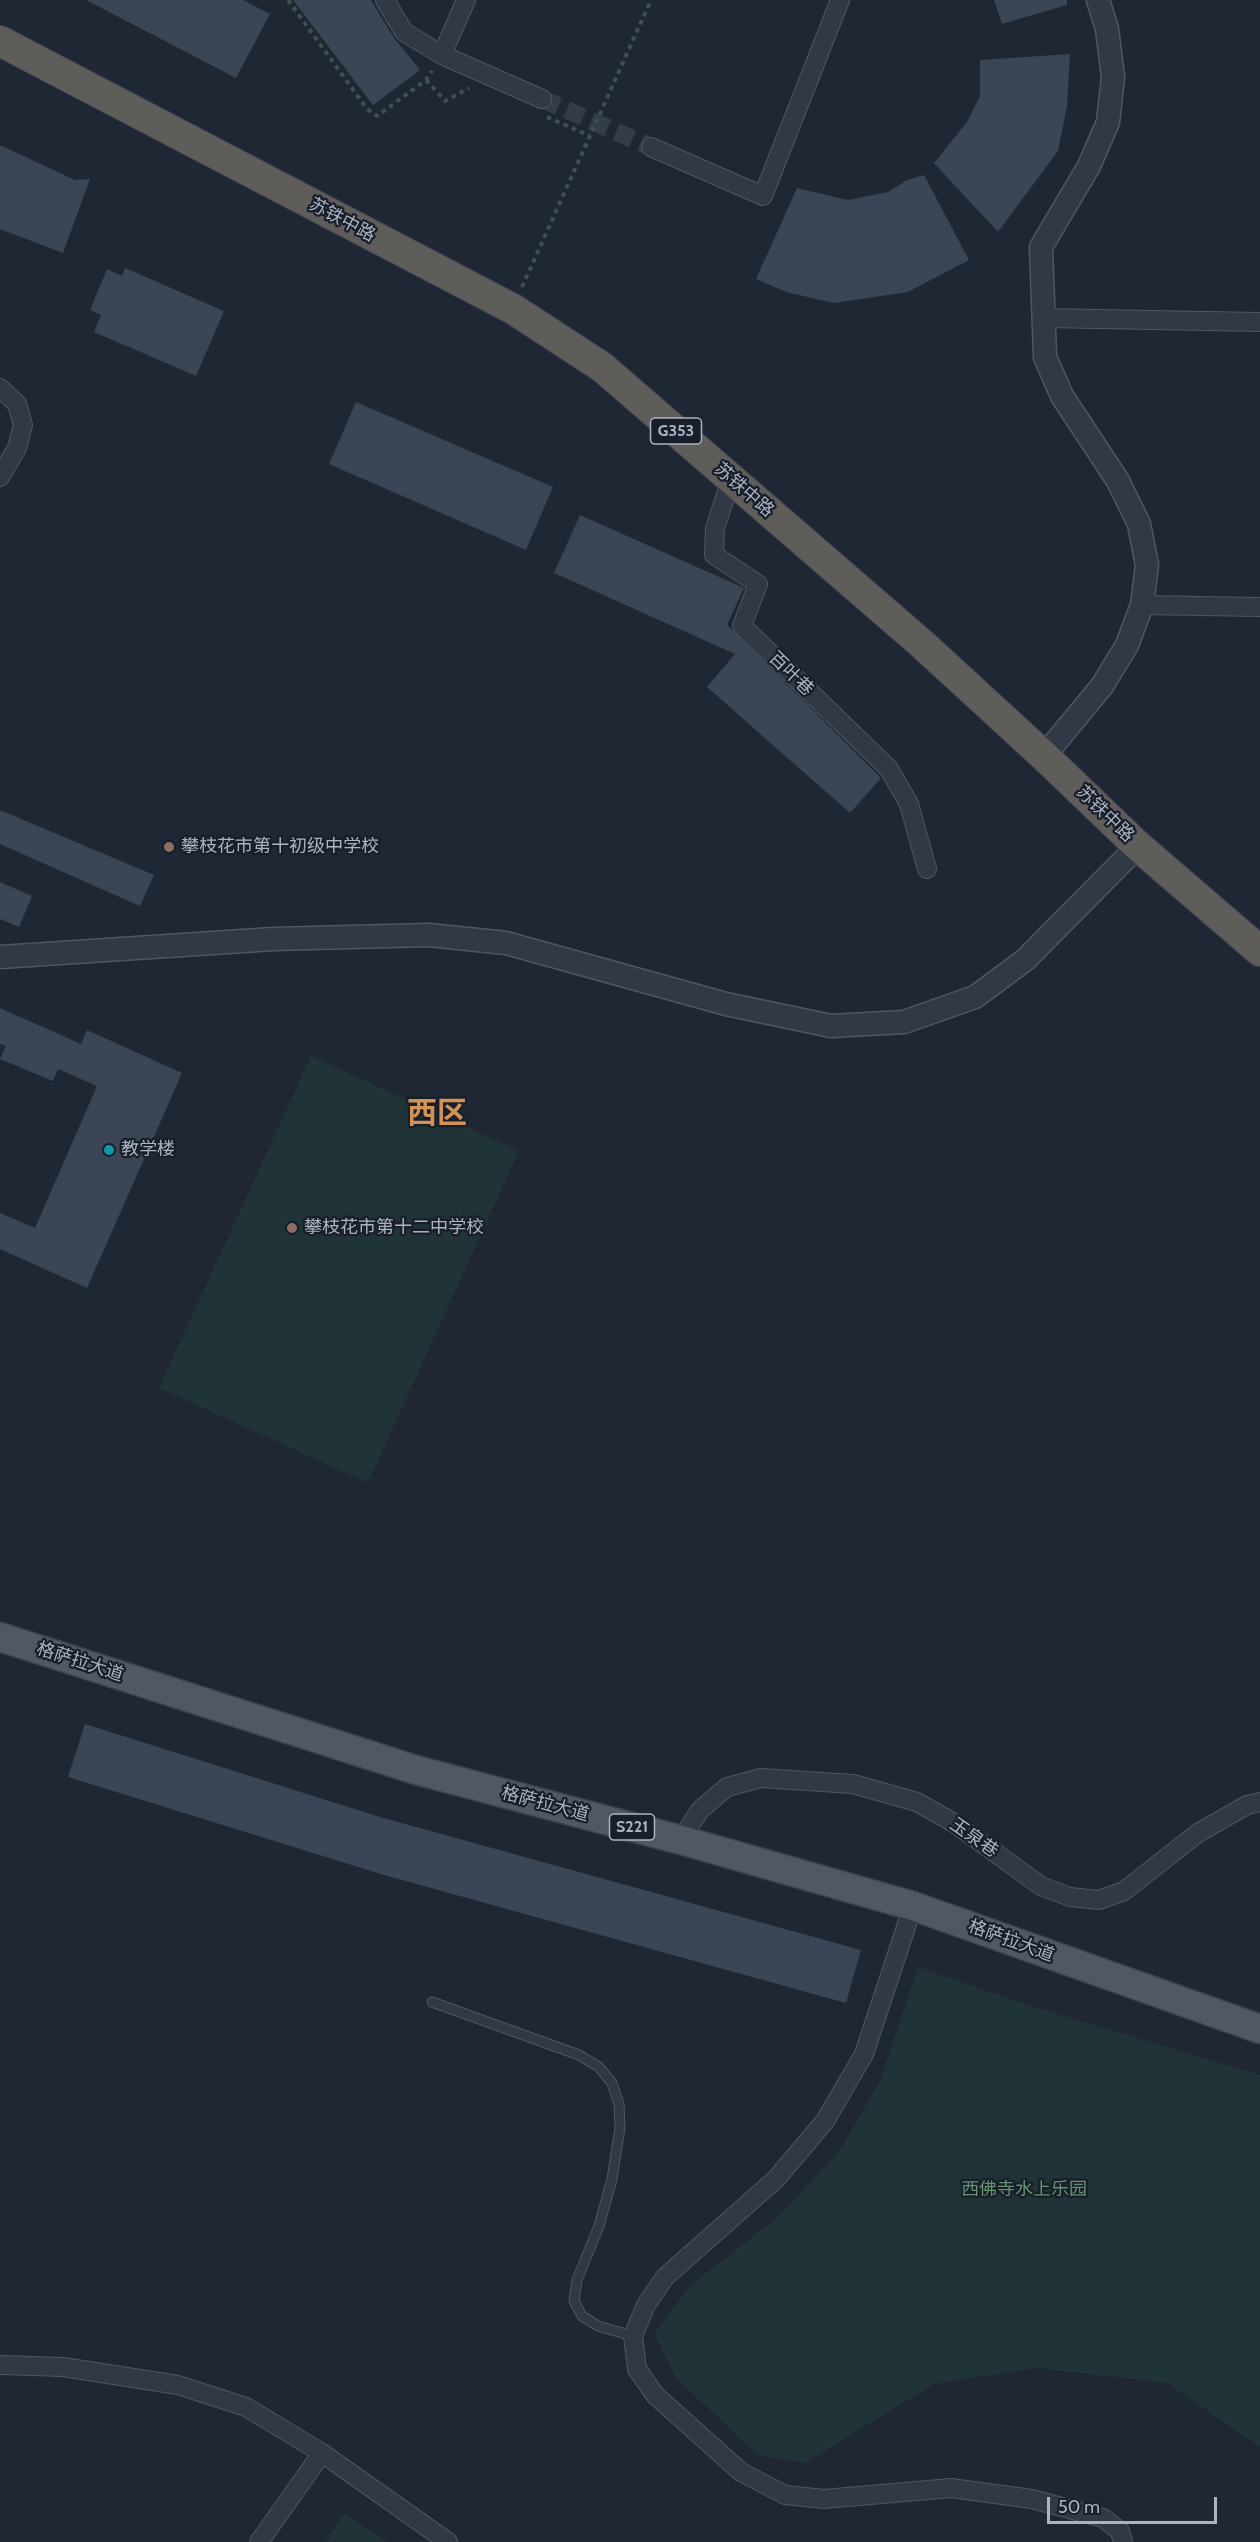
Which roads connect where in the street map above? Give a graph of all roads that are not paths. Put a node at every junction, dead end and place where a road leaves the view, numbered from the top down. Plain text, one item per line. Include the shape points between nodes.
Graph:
1 (385, 0) edge
2 (466, 0) edge
3 (840, 0) edge
4 (1098, 0) edge
5 (0, 41) edge
6 (442, 55) junction
7 (542, 99) tunnel mouth
8 (651, 147) tunnel mouth
9 (1044, 318) junction
10 (1260, 322) edge
11 (0, 388) edge
12 (0, 477) edge
13 (731, 479) junction
14 (1142, 605) junction
15 (1260, 607) edge
16 (1044, 756) junction
17 (1138, 846) junction
18 (927, 869) dead end
19 (1260, 951) edge
20 (0, 957) edge
21 (0, 1637) edge
22 (1260, 1802) edge
23 (681, 1840) junction
24 (913, 1906) junction
25 (432, 2002) dead end
26 (1260, 2029) edge
27 (633, 2336) junction
28 (0, 2365) edge
29 (322, 2453) junction
30 (259, 2542) edge
31 (448, 2542) edge
32 (1123, 2542) edge

1 - 6 street via 404,32
2 - 6 street
3 - 8 street via 763,196
4 - 9 street via 1107,29 1113,77 1108,122 1089,165 1041,247
5 - 13 highway, 苏铁中路 / G353 via 513,309 602,367
6 - 7 street
9 - 10 street
9 - 14 street via 1045,357 1062,396 1118,481 1139,524 1147,565
11 - 12 street via 17,404 23,425
13 - 16 highway, 苏铁中路 / G353 via 922,644
13 - 18 street, 百叶巷 via 715,528 714,555 758,584 742,627 889,769 909,804
14 - 15 street
14 - 16 street via 1127,645 1102,686
16 - 17 highway, 苏铁中路 / G353
17 - 19 highway, 苏铁中路 / G353
17 - 20 street via 1025,960 975,998 904,1022 831,1026 726,1004 506,943 429,935 273,939
21 - 23 main road, 格萨拉大道 / S221 via 416,1770
22 - 23 street, 玉泉巷 via 1247,1805 1198,1833 1124,1891 1099,1900 1070,1897 1041,1886 954,1823 917,1802 853,1784 761,1778 727,1787 700,1810
23 - 24 main road, 格萨拉大道 / S221
24 - 26 main road, 格萨拉大道 / S221
24 - 27 street via 864,2054 825,2121 776,2179 665,2277 646,2305
25 - 27 lane via 579,2055 599,2067 612,2083 619,2104 620,2128 612,2179 599,2226 577,2280 574,2301 582,2316 598,2326
27 - 32 street via 637,2369 655,2395 741,2472 785,2494 824,2499 951,2488 1032,2499 1103,2518 1120,2531
28 - 29 street via 63,2367 178,2385 246,2407
29 - 30 street
29 - 31 street

